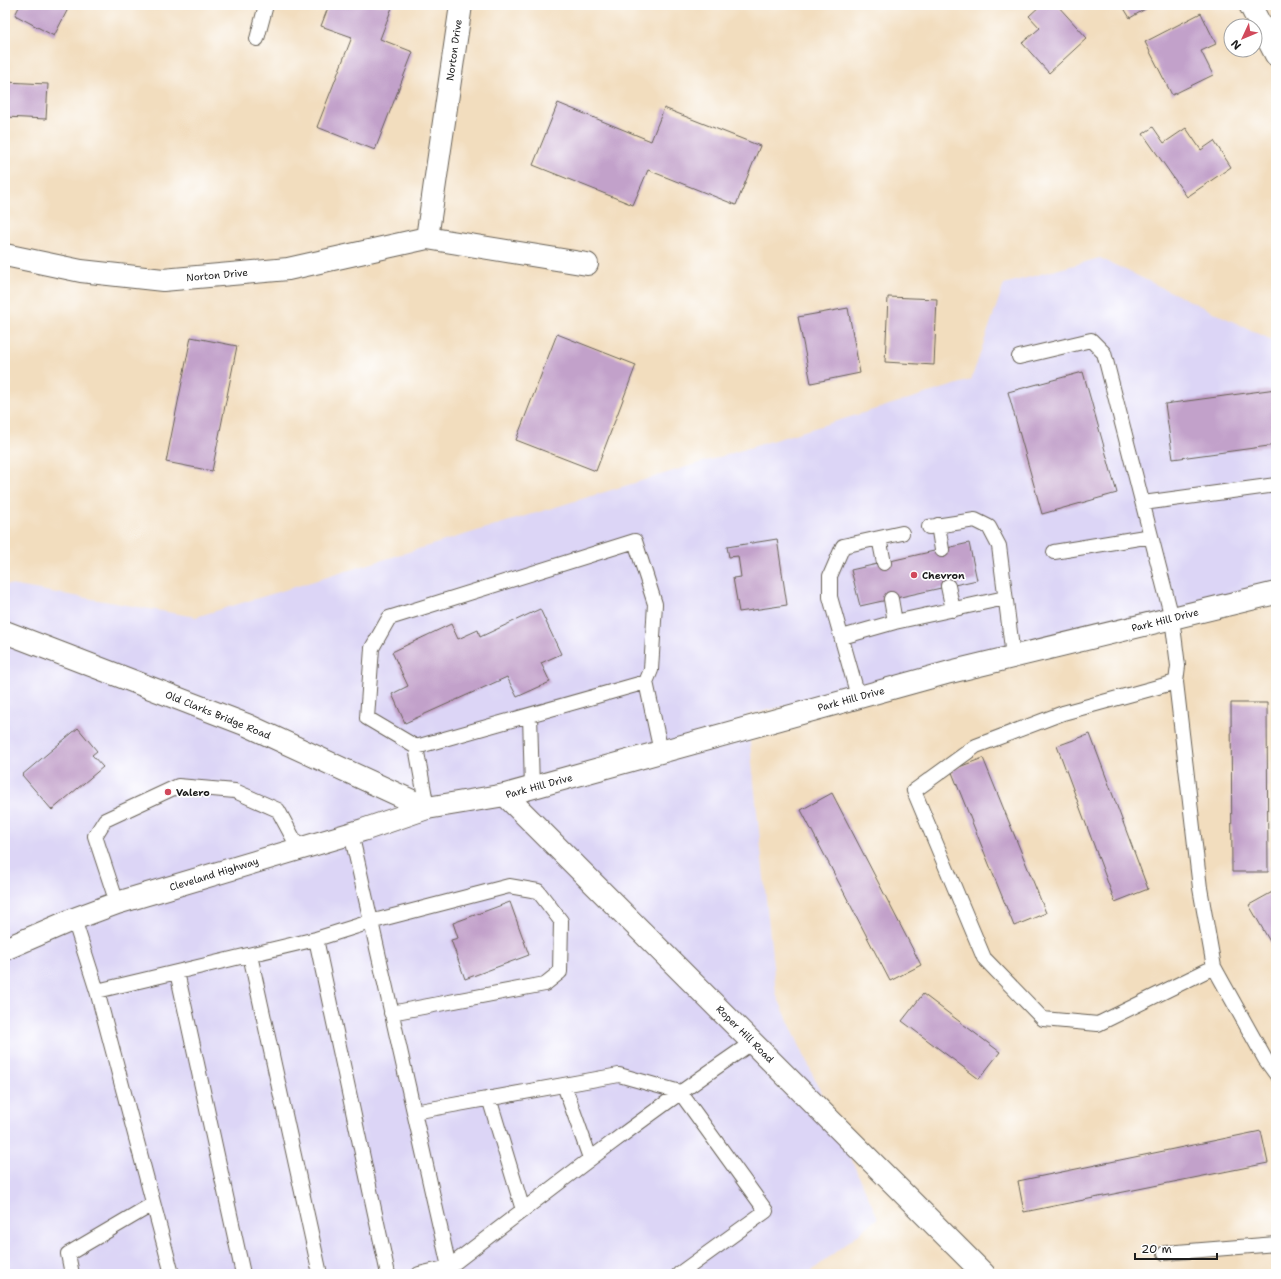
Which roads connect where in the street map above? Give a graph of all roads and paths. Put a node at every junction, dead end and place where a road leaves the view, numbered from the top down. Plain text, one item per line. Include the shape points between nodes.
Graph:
1 (266, 5) edge
2 (461, 5) edge
3 (1250, 5) edge
4 (257, 39) dead end
5 (1276, 55) edge
6 (427, 238) junction
7 (5, 255) edge
8 (587, 264) dead end
9 (1019, 357) dead end
10 (1276, 485) edge
11 (1142, 503) junction
12 (902, 534) dead end
13 (1151, 536) junction
14 (879, 538) junction
15 (942, 550) dead end
16 (1054, 552) dead end
17 (884, 563) dead end
18 (948, 586) dead end
19 (1276, 593) edge
20 (1005, 598) junction
21 (892, 599) dead end
22 (953, 610) junction
23 (1172, 618) junction
24 (895, 622) junction
25 (5, 632) edge
26 (842, 637) junction
27 (1013, 656) junction
28 (646, 682) junction
29 (1176, 682) junction
30 (858, 696) junction
31 (530, 715) junction
32 (416, 748) junction
33 (661, 752) junction
34 (532, 788) junction
35 (505, 795) junction
36 (426, 808) junction
37 (351, 833) junction
38 (299, 849) junction
39 (117, 903) junction
40 (74, 919) junction
41 (370, 922) junction
42 (316, 938) junction
43 (5, 949) edge
44 (250, 955) junction
45 (1214, 967) junction
46 (177, 972) junction
47 (97, 991) junction
48 (391, 1013) junction
49 (753, 1042) junction
50 (1276, 1074) edge
51 (564, 1085) junction
52 (680, 1092) junction
53 (490, 1098) junction
54 (414, 1112) junction
55 (590, 1158) junction
56 (153, 1204) junction
57 (523, 1210) junction
58 (1276, 1244) edge
59 (1165, 1253) dead end
60 (449, 1267) junction
61 (72, 1274) edge
62 (172, 1274) edge
63 (243, 1274) edge
64 (320, 1274) edge
65 (388, 1274) edge
66 (419, 1274) edge
67 (679, 1274) edge
68 (984, 1274) edge

1 - 4 lane
2 - 6 street, Norton Drive
3 - 5 street
6 - 7 street, Norton Drive via 288,269 163,280 81,272
6 - 8 street, Norton Drive
9 - 11 lane via 1091,340 1104,353
10 - 11 lane
11 - 13 lane
12 - 14 lane
13 - 16 lane
13 - 23 lane
14 - 17 lane
14 - 26 lane via 843,546 830,576 830,597
15 - 20 lane via 934,526 975,520 989,527 999,546
18 - 22 lane
19 - 23 street, Park Hill Drive
20 - 22 lane
20 - 27 lane
21 - 24 lane
22 - 24 lane
23 - 27 street, Park Hill Drive
23 - 29 lane via 1178,666
24 - 26 lane
25 - 36 street, Old Clarks Bridge Road via 247,725
26 - 30 lane
27 - 30 street, Park Hill Drive
28 - 31 lane
28 - 32 lane via 651,670 655,604 635,541 389,618 372,648 367,718
28 - 33 lane
29 - 45 lane via 1200,888
29 - 45 lane via 1063,713 976,746 914,791 984,958 1043,1019 1098,1024
30 - 33 street, Park Hill Drive
31 - 32 lane
31 - 34 lane
32 - 36 lane
33 - 34 street, Park Hill Drive
34 - 35 street, Park Hill Drive
35 - 36 street, Park Hill Drive
35 - 49 street, Roper Hill Road
36 - 37 street, Cleveland Highway
37 - 38 street, Cleveland Highway
37 - 41 lane
38 - 39 street, Cleveland Highway
38 - 39 lane via 278,810 235,791 178,786 106,820 95,836
39 - 40 street, Cleveland Highway
40 - 43 street, Cleveland Highway
40 - 47 lane
41 - 42 lane
41 - 48 lane
41 - 48 lane via 509,886 538,891 561,921 560,972 545,984
42 - 44 lane
42 - 65 lane
44 - 46 lane
44 - 64 lane
45 - 50 lane
46 - 47 lane
46 - 63 lane
47 - 56 lane
48 - 54 lane
49 - 52 lane
49 - 68 street, Roper Hill Road
51 - 52 lane via 619,1074
51 - 53 lane
51 - 55 lane
52 - 55 lane
52 - 67 lane via 766,1211
53 - 54 lane
53 - 57 lane
54 - 60 lane
55 - 57 lane
56 - 61 lane via 68,1254
56 - 62 lane
57 - 60 lane
58 - 59 lane
60 - 66 lane

